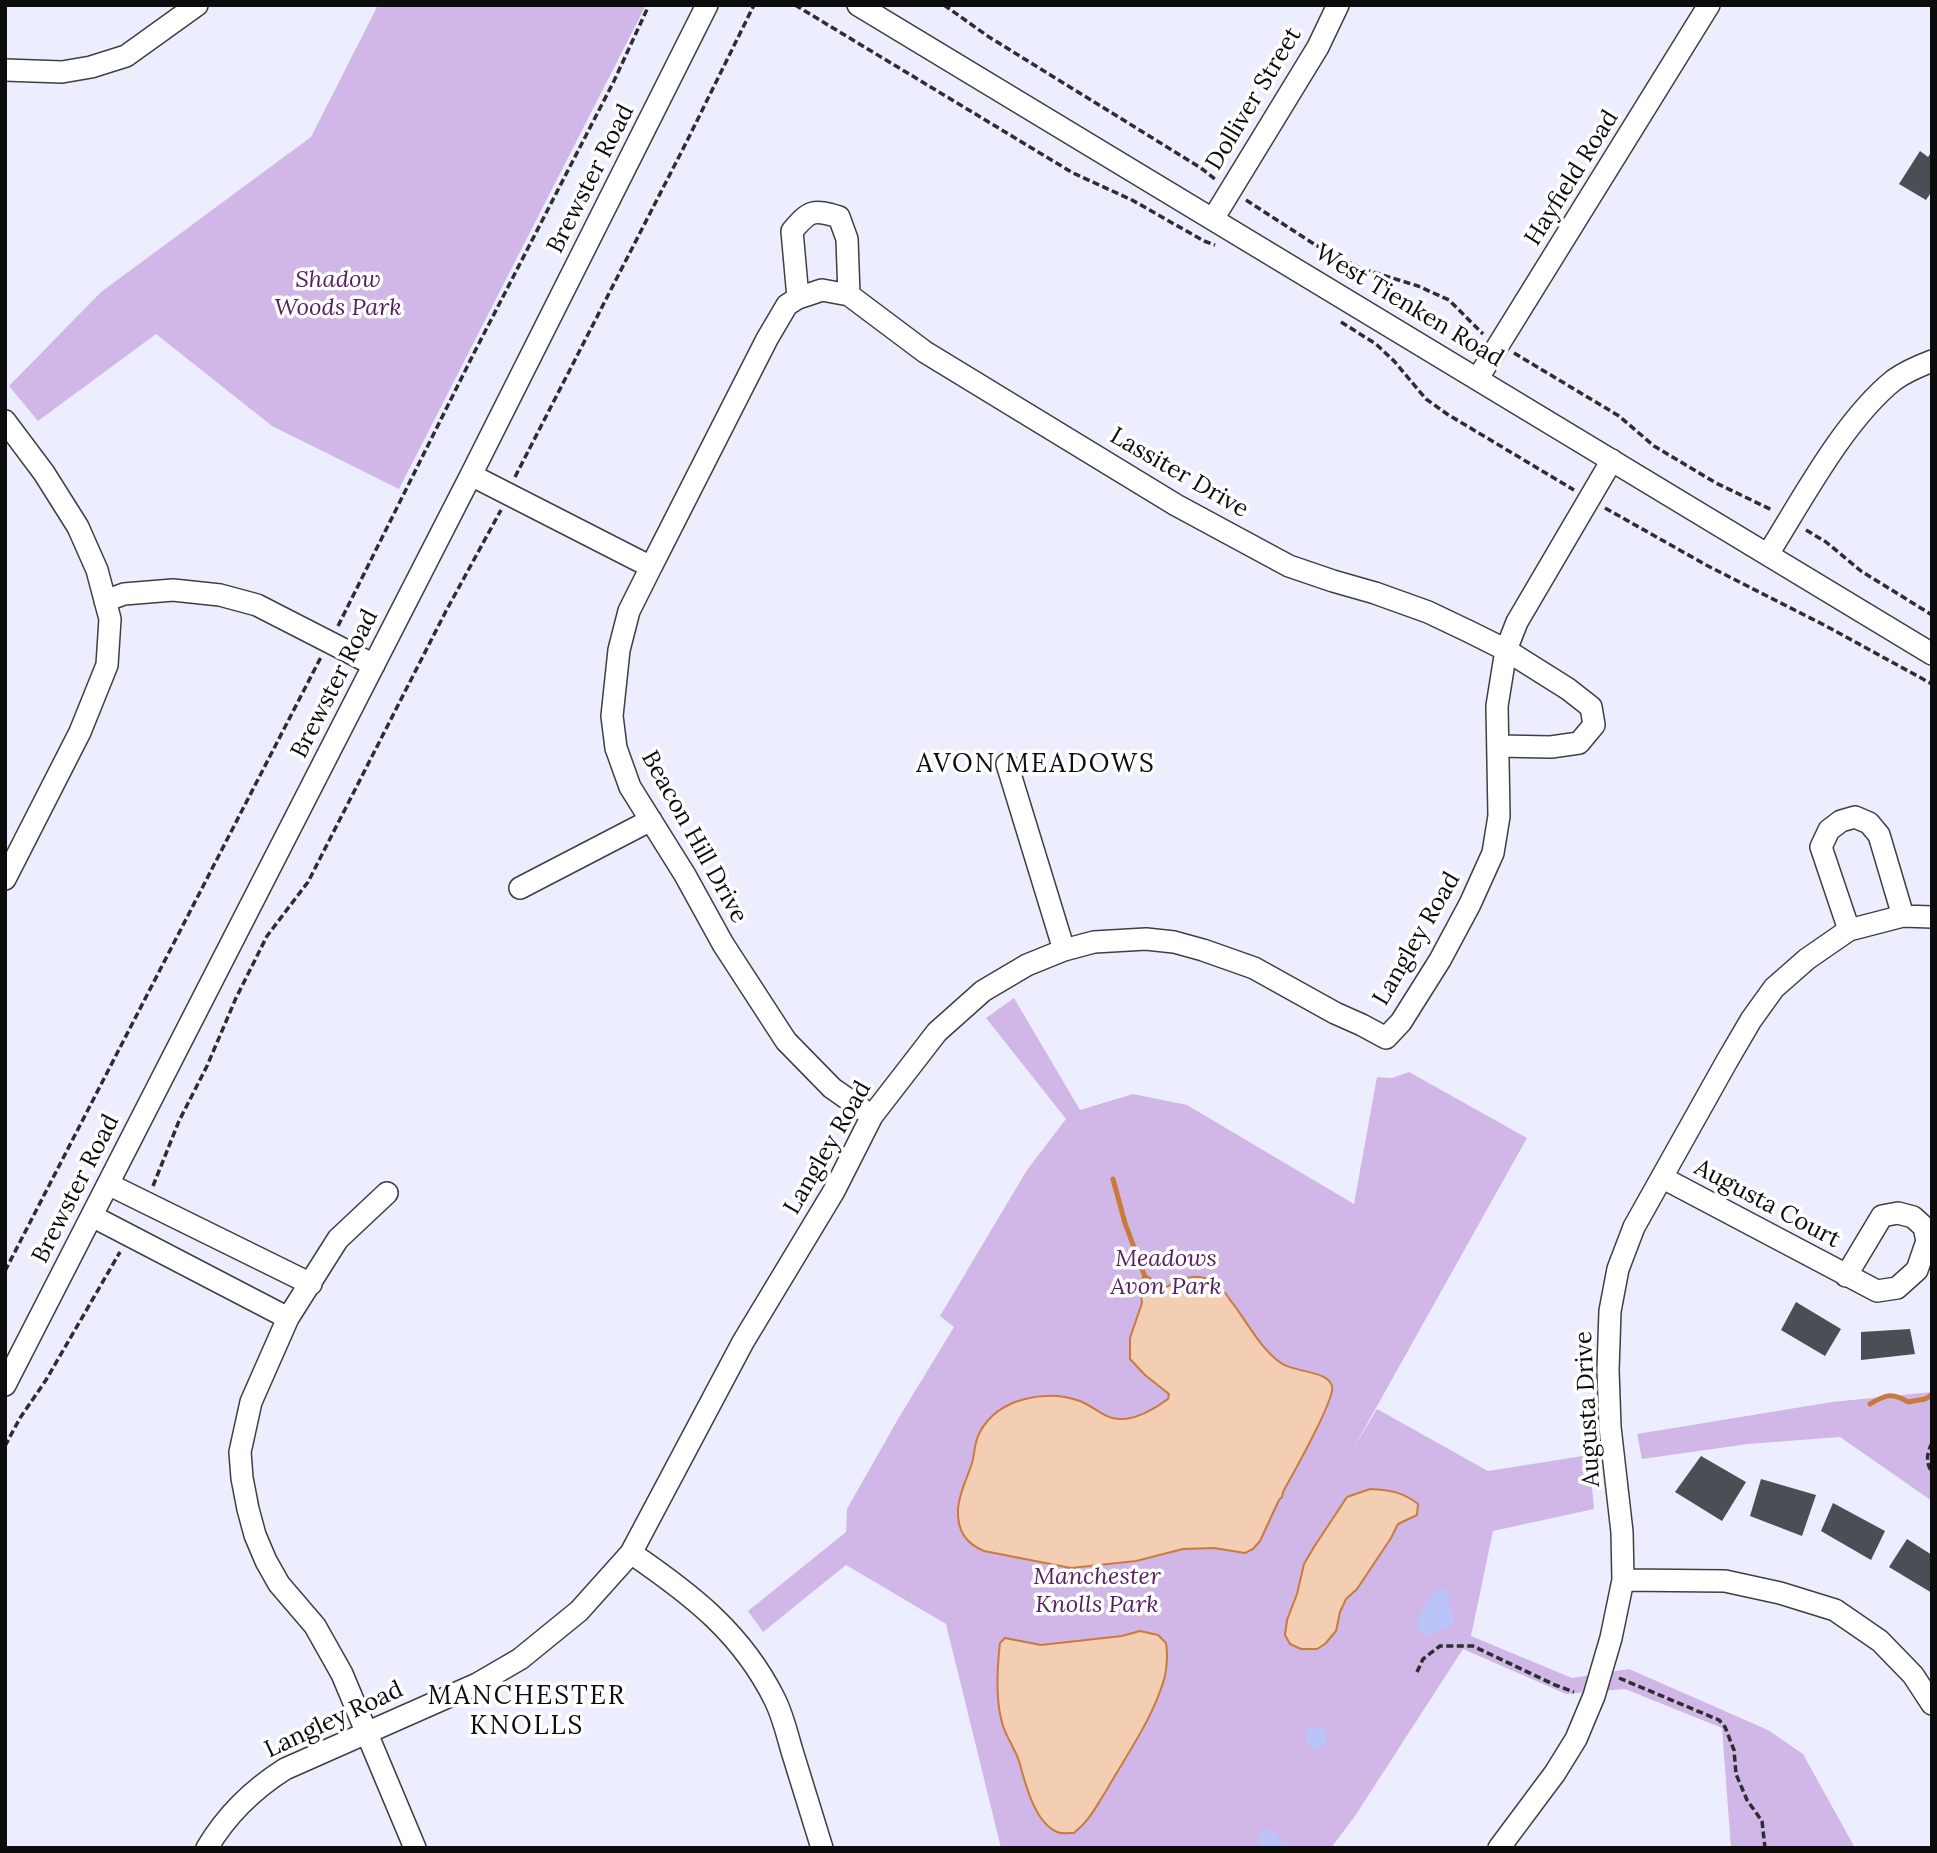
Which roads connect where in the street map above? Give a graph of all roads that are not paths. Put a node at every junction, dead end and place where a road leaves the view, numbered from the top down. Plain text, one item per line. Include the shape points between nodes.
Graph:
1 (197, 5) edge
2 (707, 5) edge
3 (858, 5) edge
4 (1338, 5) edge
5 (1709, 5) edge
6 (5, 70) edge
7 (1213, 219) junction
8 (849, 295) junction
9 (798, 298) junction
10 (1932, 360) edge
11 (1478, 379) junction
12 (5, 421) edge
13 (1612, 460) junction
14 (471, 475) junction
15 (1768, 554) junction
16 (651, 567) junction
17 (106, 601) junction
18 (1506, 650) junction
19 (1932, 654) edge
20 (374, 665) junction
21 (1498, 746) junction
22 (1007, 764) dead end
23 (651, 820) junction
24 (5, 879) edge
25 (520, 888) dead end
26 (1903, 916) junction
27 (1932, 917) edge
28 (1849, 930) junction
29 (1065, 950) junction
30 (872, 1116) junction
31 (1663, 1178) junction
32 (108, 1184) junction
33 (387, 1193) dead end
34 (92, 1216) junction
35 (219, 1239) junction
36 (202, 1273) junction
37 (1846, 1276) dead end
38 (311, 1284) junction
39 (288, 1318) junction
40 (5, 1385) edge
41 (631, 1553) junction
42 (1623, 1580) junction
43 (1932, 1704) edge
44 (367, 1732) junction
45 (207, 1848) edge
46 (415, 1848) edge
47 (822, 1848) edge
48 (1499, 1848) edge

1 - 6 street via 125,56 62,72
2 - 14 street, Brewster Road
3 - 7 street, West Tienken Road
4 - 7 street, Dolliver Street via 1318,47
5 - 11 street, Hayfield Road
7 - 11 street, West Tienken Road
8 - 9 street via 822,290
8 - 9 street via 847,239 839,217 819,211 804,216 792,231
8 - 18 street, Lassiter Drive via 925,352 1177,505 1277,560 1429,612
9 - 16 street via 787,305 767,339
10 - 15 street via 1895,379 1870,403 1836,447
11 - 13 street, West Tienken Road
12 - 17 street via 78,527
13 - 15 street, West Tienken Road
13 - 18 street, Langley Road via 1517,622
14 - 16 street
14 - 20 street, Brewster Road
15 - 19 street, West Tienken Road
16 - 23 street, Beacon Hill Drive via 629,611 619,650 612,716 616,748 630,787
17 - 20 street via 124,594 173,590 220,595 257,605
17 - 24 street via 110,619 107,665 80,732
18 - 21 street, Langley Road via 1497,706
18 - 21 street via 1591,707 1594,725 1579,743
20 - 32 street, Brewster Road
21 - 29 street, Langley Road via 1499,816 1493,853 1440,960 1386,1038 1254,968 1174,942 1094,942
22 - 29 street
23 - 25 street
23 - 30 street, Beacon Hill Drive via 786,1041 832,1088
26 - 27 street, Augusta Drive
26 - 28 street, Augusta Drive
26 - 28 street via 1879,835 1855,817 1829,830 1821,847
28 - 31 street, Augusta Drive via 1774,988 1727,1060
29 - 30 street, Langley Road via 1027,965 984,991 937,1032
30 - 41 street, Langley Road via 834,1191 743,1342
31 - 37 street, Augusta Court
31 - 42 street, Augusta Drive via 1634,1227 1618,1269 1610,1311 1610,1427
32 - 34 street, Brewster Road
32 - 35 street
33 - 38 street via 338,1239
34 - 36 street
34 - 40 street, Brewster Road
35 - 36 street
35 - 38 street
36 - 39 street
38 - 39 street
39 - 44 street via 251,1402 240,1451 242,1478 266,1561 315,1626
41 - 44 street, Langley Road via 579,1611 520,1659 477,1684
41 - 47 street via 727,1628 757,1669 776,1701
42 - 43 street via 1725,1581 1835,1610 1880,1641 1913,1675
42 - 48 street, Augusta Drive via 1598,1683 1576,1739
44 - 45 street, Langley Road via 267,1780 235,1808
44 - 46 street

